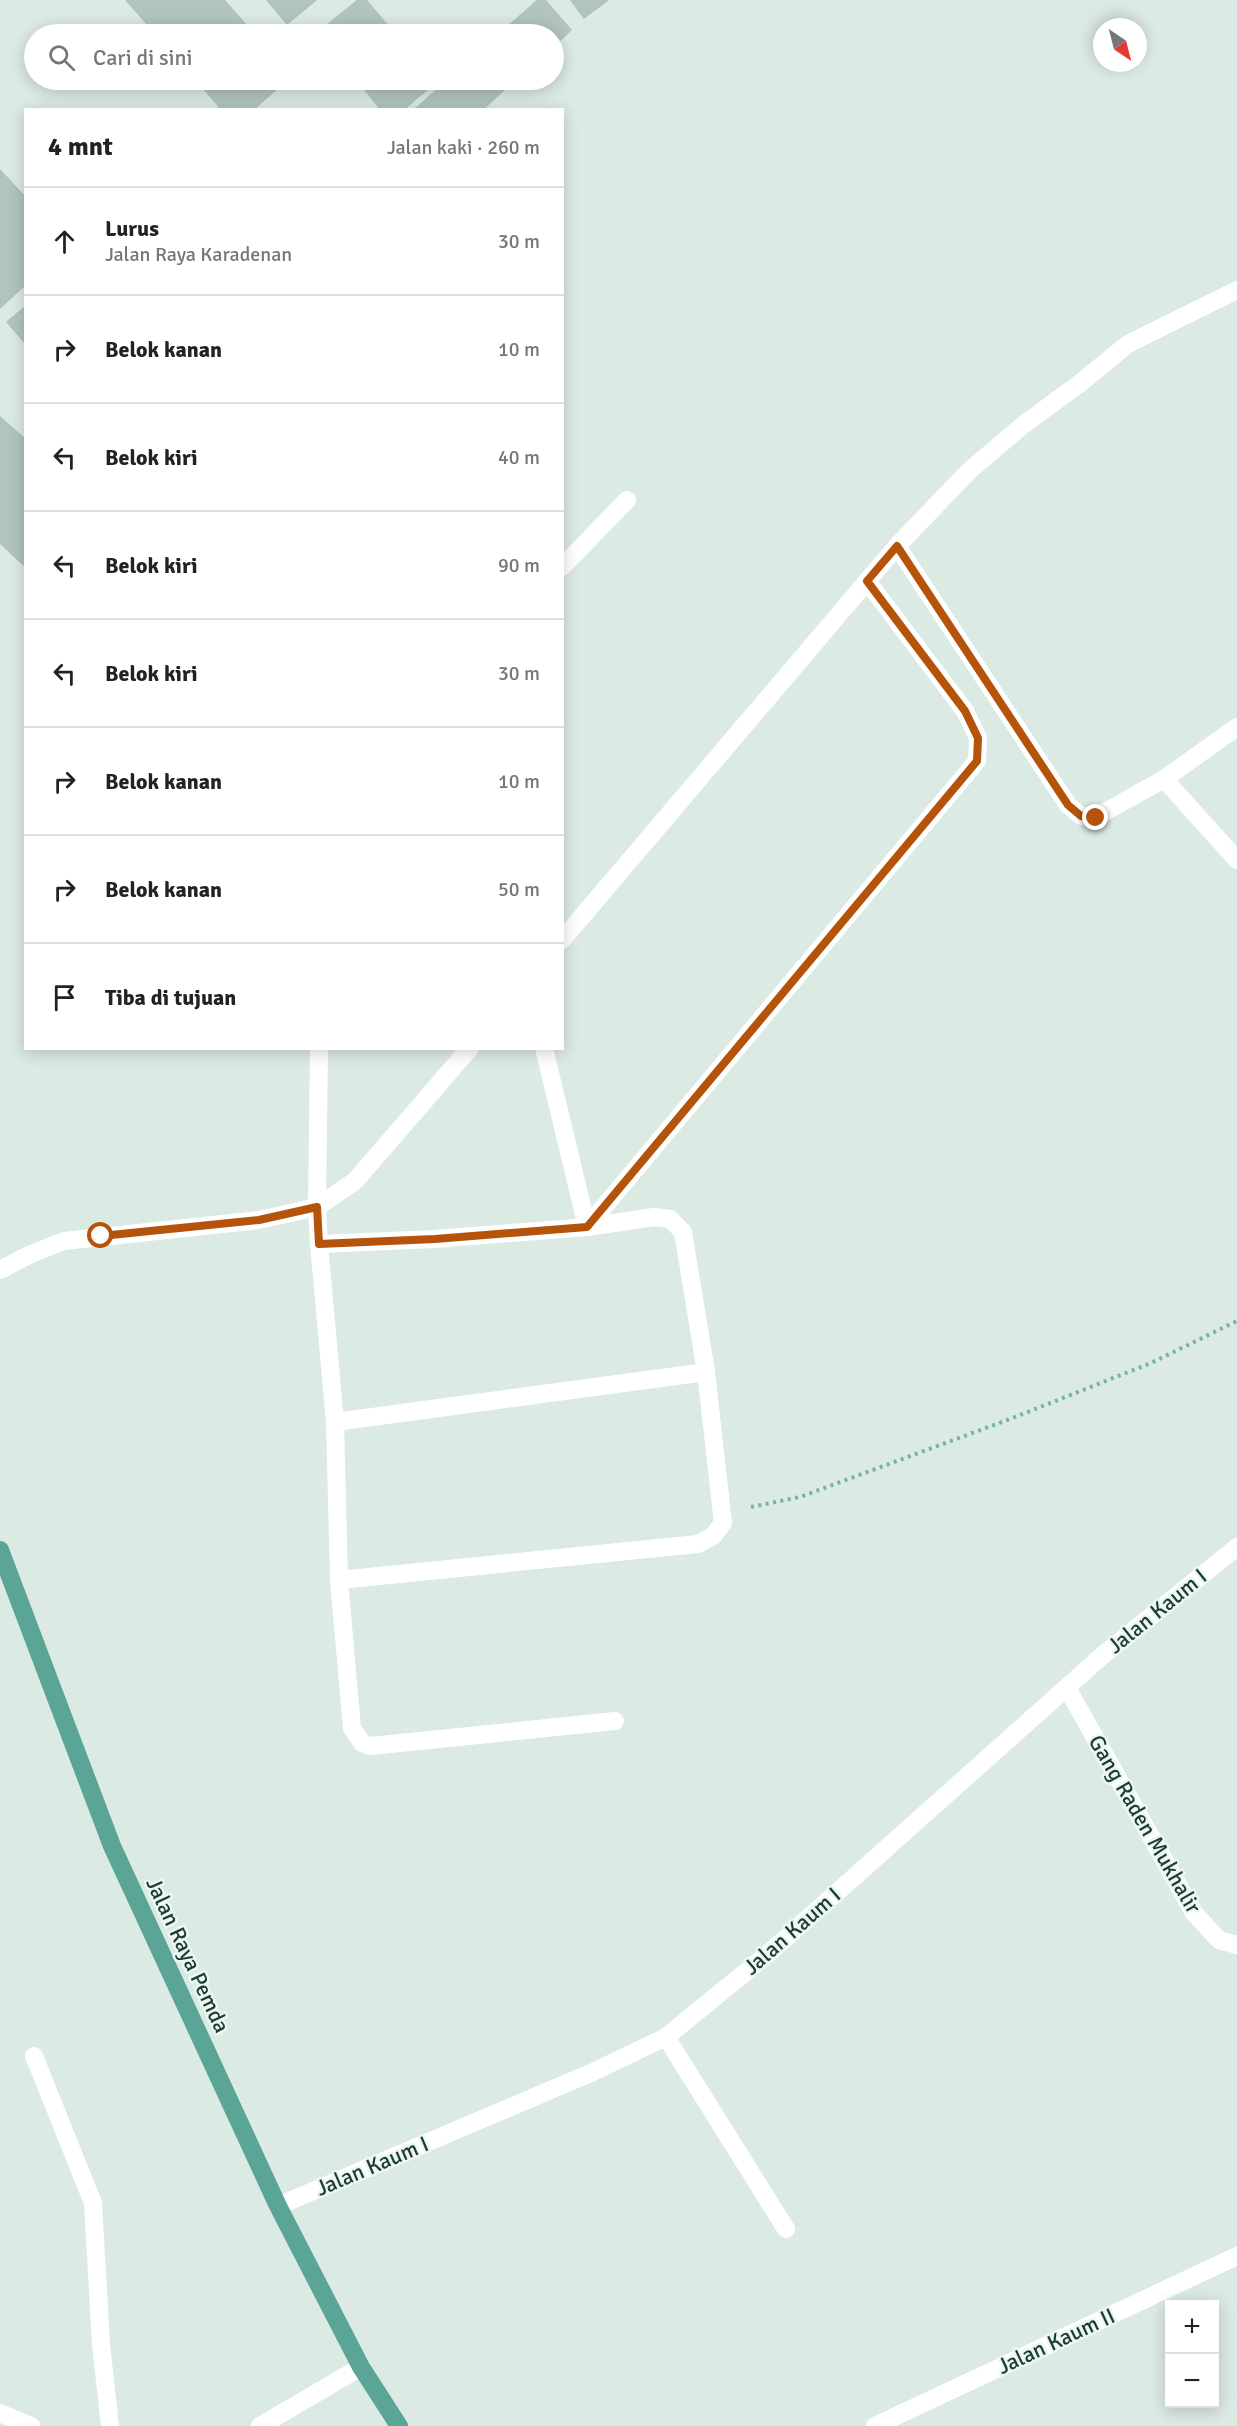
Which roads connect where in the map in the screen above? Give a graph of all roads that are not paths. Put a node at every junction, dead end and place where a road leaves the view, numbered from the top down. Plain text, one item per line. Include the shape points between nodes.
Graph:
1 (1237, 290) edge
2 (627, 500) dead end
3 (897, 546) junction
4 (564, 565) edge
5 (867, 581) junction
6 (1237, 727) edge
7 (1164, 779) junction
8 (1237, 860) edge
9 (564, 938) edge
10 (319, 1050) edge
11 (468, 1050) edge
12 (544, 1050) edge
13 (317, 1207) junction
14 (587, 1227) junction
15 (319, 1244) junction
16 (0, 1270) edge
17 (706, 1372) junction
18 (335, 1422) junction
19 (1237, 1547) edge
20 (0, 1550) edge
21 (339, 1580) junction
22 (1066, 1688) junction
23 (615, 1721) dead end
24 (1237, 1945) edge
25 (666, 2037) junction
26 (34, 2056) dead end
27 (278, 2206) junction
28 (786, 2229) dead end
29 (1237, 2256) edge
30 (361, 2367) junction
31 (0, 2413) edge
32 (31, 2426) edge
33 (110, 2426) edge
34 (260, 2426) edge
35 (399, 2426) edge
36 (875, 2426) edge

1 - 3 street via 1128,344 969,471
2 - 4 street
3 - 5 street
3 - 7 street via 1068,805 1081,816 1096,818
5 - 9 street
5 - 14 street via 965,711 978,738 977,761
6 - 7 street
7 - 8 street
10 - 13 street
11 - 13 street via 355,1181
12 - 14 street
13 - 15 street
13 - 16 street via 259,1220 64,1241
14 - 15 street
14 - 17 street via 654,1217 670,1219 683,1232
15 - 18 street
17 - 18 street
17 - 21 street via 723,1523 713,1536 698,1544
18 - 21 street
19 - 22 street, Jalan Kaum I
20 - 27 main road, Jalan Raya Pemda via 112,1846
21 - 23 street via 352,1728 362,1743 371,1746
22 - 24 street, Gang Raden Mukhalir via 1194,1913 1220,1940
22 - 25 street, Jalan Kaum I via 769,1953
25 - 27 street, Jalan Kaum I
25 - 28 street
26 - 33 street via 93,2203
27 - 30 main road, Jalan Raya Pemda
29 - 36 street, Jalan Kaum II
30 - 34 street
30 - 35 main road, Jalan Raya Pemda
31 - 32 street

